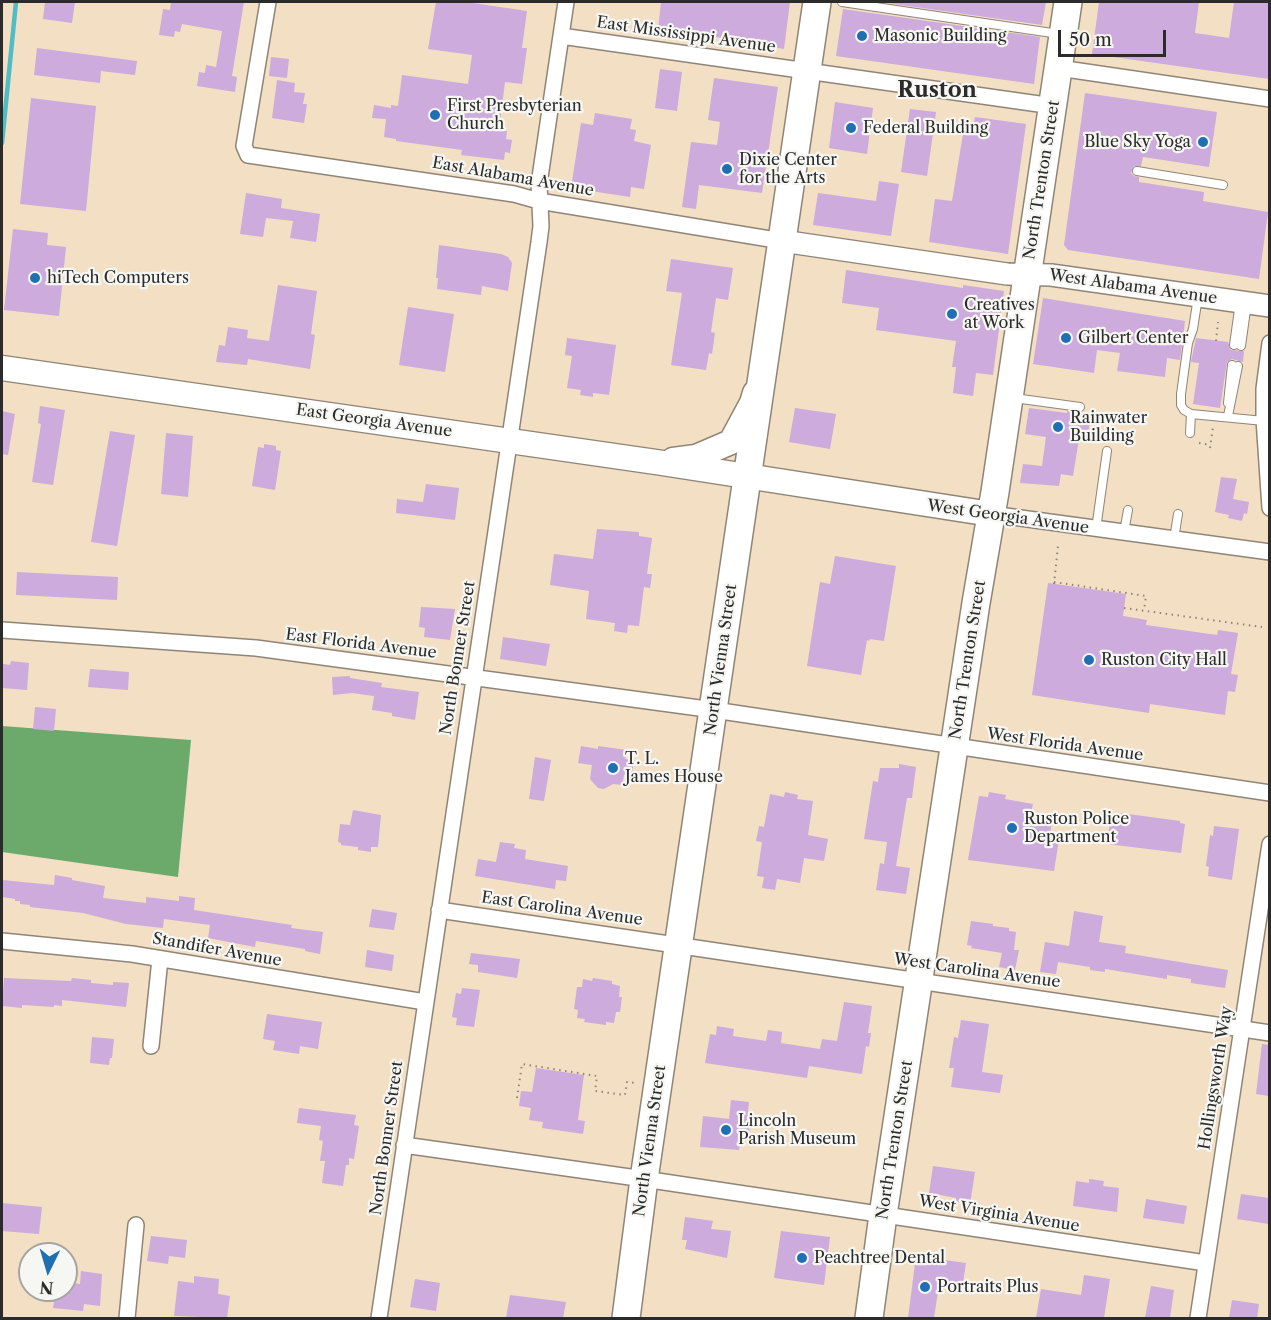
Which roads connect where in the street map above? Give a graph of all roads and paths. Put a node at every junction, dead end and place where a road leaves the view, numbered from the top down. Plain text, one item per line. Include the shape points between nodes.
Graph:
1 (268, 2) edge
2 (566, 2) edge
3 (816, 2) edge
4 (842, 2) edge
5 (1068, 2) edge
6 (1064, 34) junction
7 (561, 36) junction
8 (1059, 68) junction
9 (807, 71) junction
10 (1269, 99) edge
11 (1053, 106) junction
12 (1137, 171) dead end
13 (1223, 185) dead end
14 (539, 201) junction
15 (782, 241) junction
16 (1028, 273) junction
17 (1198, 296) junction
18 (1244, 303) junction
19 (1269, 306) edge
20 (1218, 322) dead end
21 (1216, 341) dead end
22 (1269, 343) edge
23 (1238, 346) dead end
24 (766, 353) junction
25 (1235, 366) dead end
26 (2, 368) edge
27 (1013, 389) junction
28 (1080, 407) dead end
29 (1191, 414) junction
30 (1228, 416) junction
31 (1264, 421) junction
32 (1213, 426) dead end
33 (1190, 433) dead end
34 (509, 441) junction
35 (1199, 443) dead end
36 (1107, 451) dead end
37 (656, 462) junction
38 (747, 477) junction
39 (1269, 508) edge
40 (1128, 510) dead end
41 (991, 514) junction
42 (1178, 514) dead end
43 (1096, 530) junction
44 (1124, 534) junction
45 (1174, 539) junction
46 (1058, 546) dead end
47 (1269, 552) edge
48 (1124, 608) dead end
49 (1144, 610) junction
50 (1262, 627) dead end
51 (2, 630) edge
52 (474, 677) junction
53 (714, 710) junction
54 (954, 746) junction
55 (633, 772) dead end
56 (680, 779) dead end
57 (1269, 793) edge
58 (1269, 844) edge
59 (439, 910) junction
60 (2, 941) edge
61 (680, 944) junction
62 (160, 959) junction
63 (920, 980) junction
64 (425, 1002) junction
65 (1243, 1029) junction
66 (1269, 1033) edge
67 (151, 1046) dead end
68 (636, 1083) dead end
69 (518, 1098) dead end
70 (404, 1145) junction
71 (644, 1179) junction
72 (883, 1215) junction
73 (136, 1225) dead end
74 (1206, 1263) junction
75 (127, 1318) edge
76 (379, 1318) edge
77 (626, 1318) edge
78 (870, 1318) edge
79 (1198, 1318) edge

1 - 14 street, East Alabama Avenue via 244,146 248,155 514,194
2 - 7 street, North Bonner Street
3 - 9 highway, North Vienna Street
4 - 6 lane
5 - 6 highway, North Trenton Street
6 - 8 highway, North Trenton Street
7 - 9 street, East Mississippi Avenue
7 - 14 street, North Bonner Street
8 - 10 street
8 - 11 highway, North Trenton Street
9 - 11 street, East Mississippi Avenue
9 - 15 highway, North Vienna Street
11 - 16 highway, North Trenton Street
12 - 13 lane
14 - 15 street, East Alabama Avenue
14 - 34 street, North Bonner Street via 540,234
15 - 16 main road, West Alabama Avenue via 1007,274
15 - 24 highway, North Vienna Street
16 - 17 main road, West Alabama Avenue
16 - 27 highway, North Trenton Street
17 - 18 main road, West Alabama Avenue
17 - 29 lane via 1181,399 1184,410
18 - 19 main road, West Alabama Avenue
18 - 23 lane
20 - 21 path
22 - 31 street
24 - 37 main road via 752,403 730,442 696,457
24 - 38 highway, North Vienna Street
25 - 30 lane via 1228,390
26 - 34 main road, East Georgia Avenue
27 - 28 lane
27 - 41 highway, North Trenton Street
29 - 30 lane
29 - 33 lane
30 - 31 lane
31 - 39 street
32 - 35 path via 1210,446
34 - 37 main road, East Georgia Avenue
34 - 52 street, North Bonner Street
36 - 43 lane
37 - 38 main road, East Georgia Avenue
38 - 41 main road, West Georgia Avenue
38 - 53 highway, North Vienna Street
40 - 44 lane
41 - 43 street, West Georgia Avenue
41 - 54 highway, North Trenton Street
42 - 45 lane
43 - 44 street, West Georgia Avenue
44 - 45 street, West Georgia Avenue
45 - 47 street, West Georgia Avenue
46 - 49 path via 1054,583 1146,596
48 - 49 path
49 - 50 path
51 - 52 street, East Florida Avenue via 256,648
52 - 53 street, East Florida Avenue
52 - 59 street, North Bonner Street
53 - 54 street, West Florida Avenue
53 - 61 highway, North Vienna Street
54 - 57 street, West Florida Avenue
54 - 63 highway, North Trenton Street
55 - 56 path
58 - 65 street, Hollingsworth Way
59 - 61 street, East Carolina Avenue
59 - 64 street, North Bonner Street
60 - 62 street, Standifer Avenue
61 - 63 street, West Carolina Avenue
61 - 71 highway, North Vienna Street
62 - 64 street, Standifer Avenue
62 - 67 street
63 - 65 street, West Carolina Avenue
63 - 72 highway, North Trenton Street
64 - 70 street, North Bonner Street
65 - 66 street, West Carolina Avenue
65 - 74 street, Hollingsworth Way
68 - 69 path via 627,1082 625,1095 595,1091 597,1076 522,1064
70 - 71 street, West Virginia Avenue
70 - 76 street, North Bonner Street
71 - 72 street, West Virginia Avenue
71 - 77 highway, North Vienna Street
72 - 74 street, West Virginia Avenue
72 - 78 highway, North Trenton Street
73 - 75 street
74 - 79 street, Hollingsworth Way

